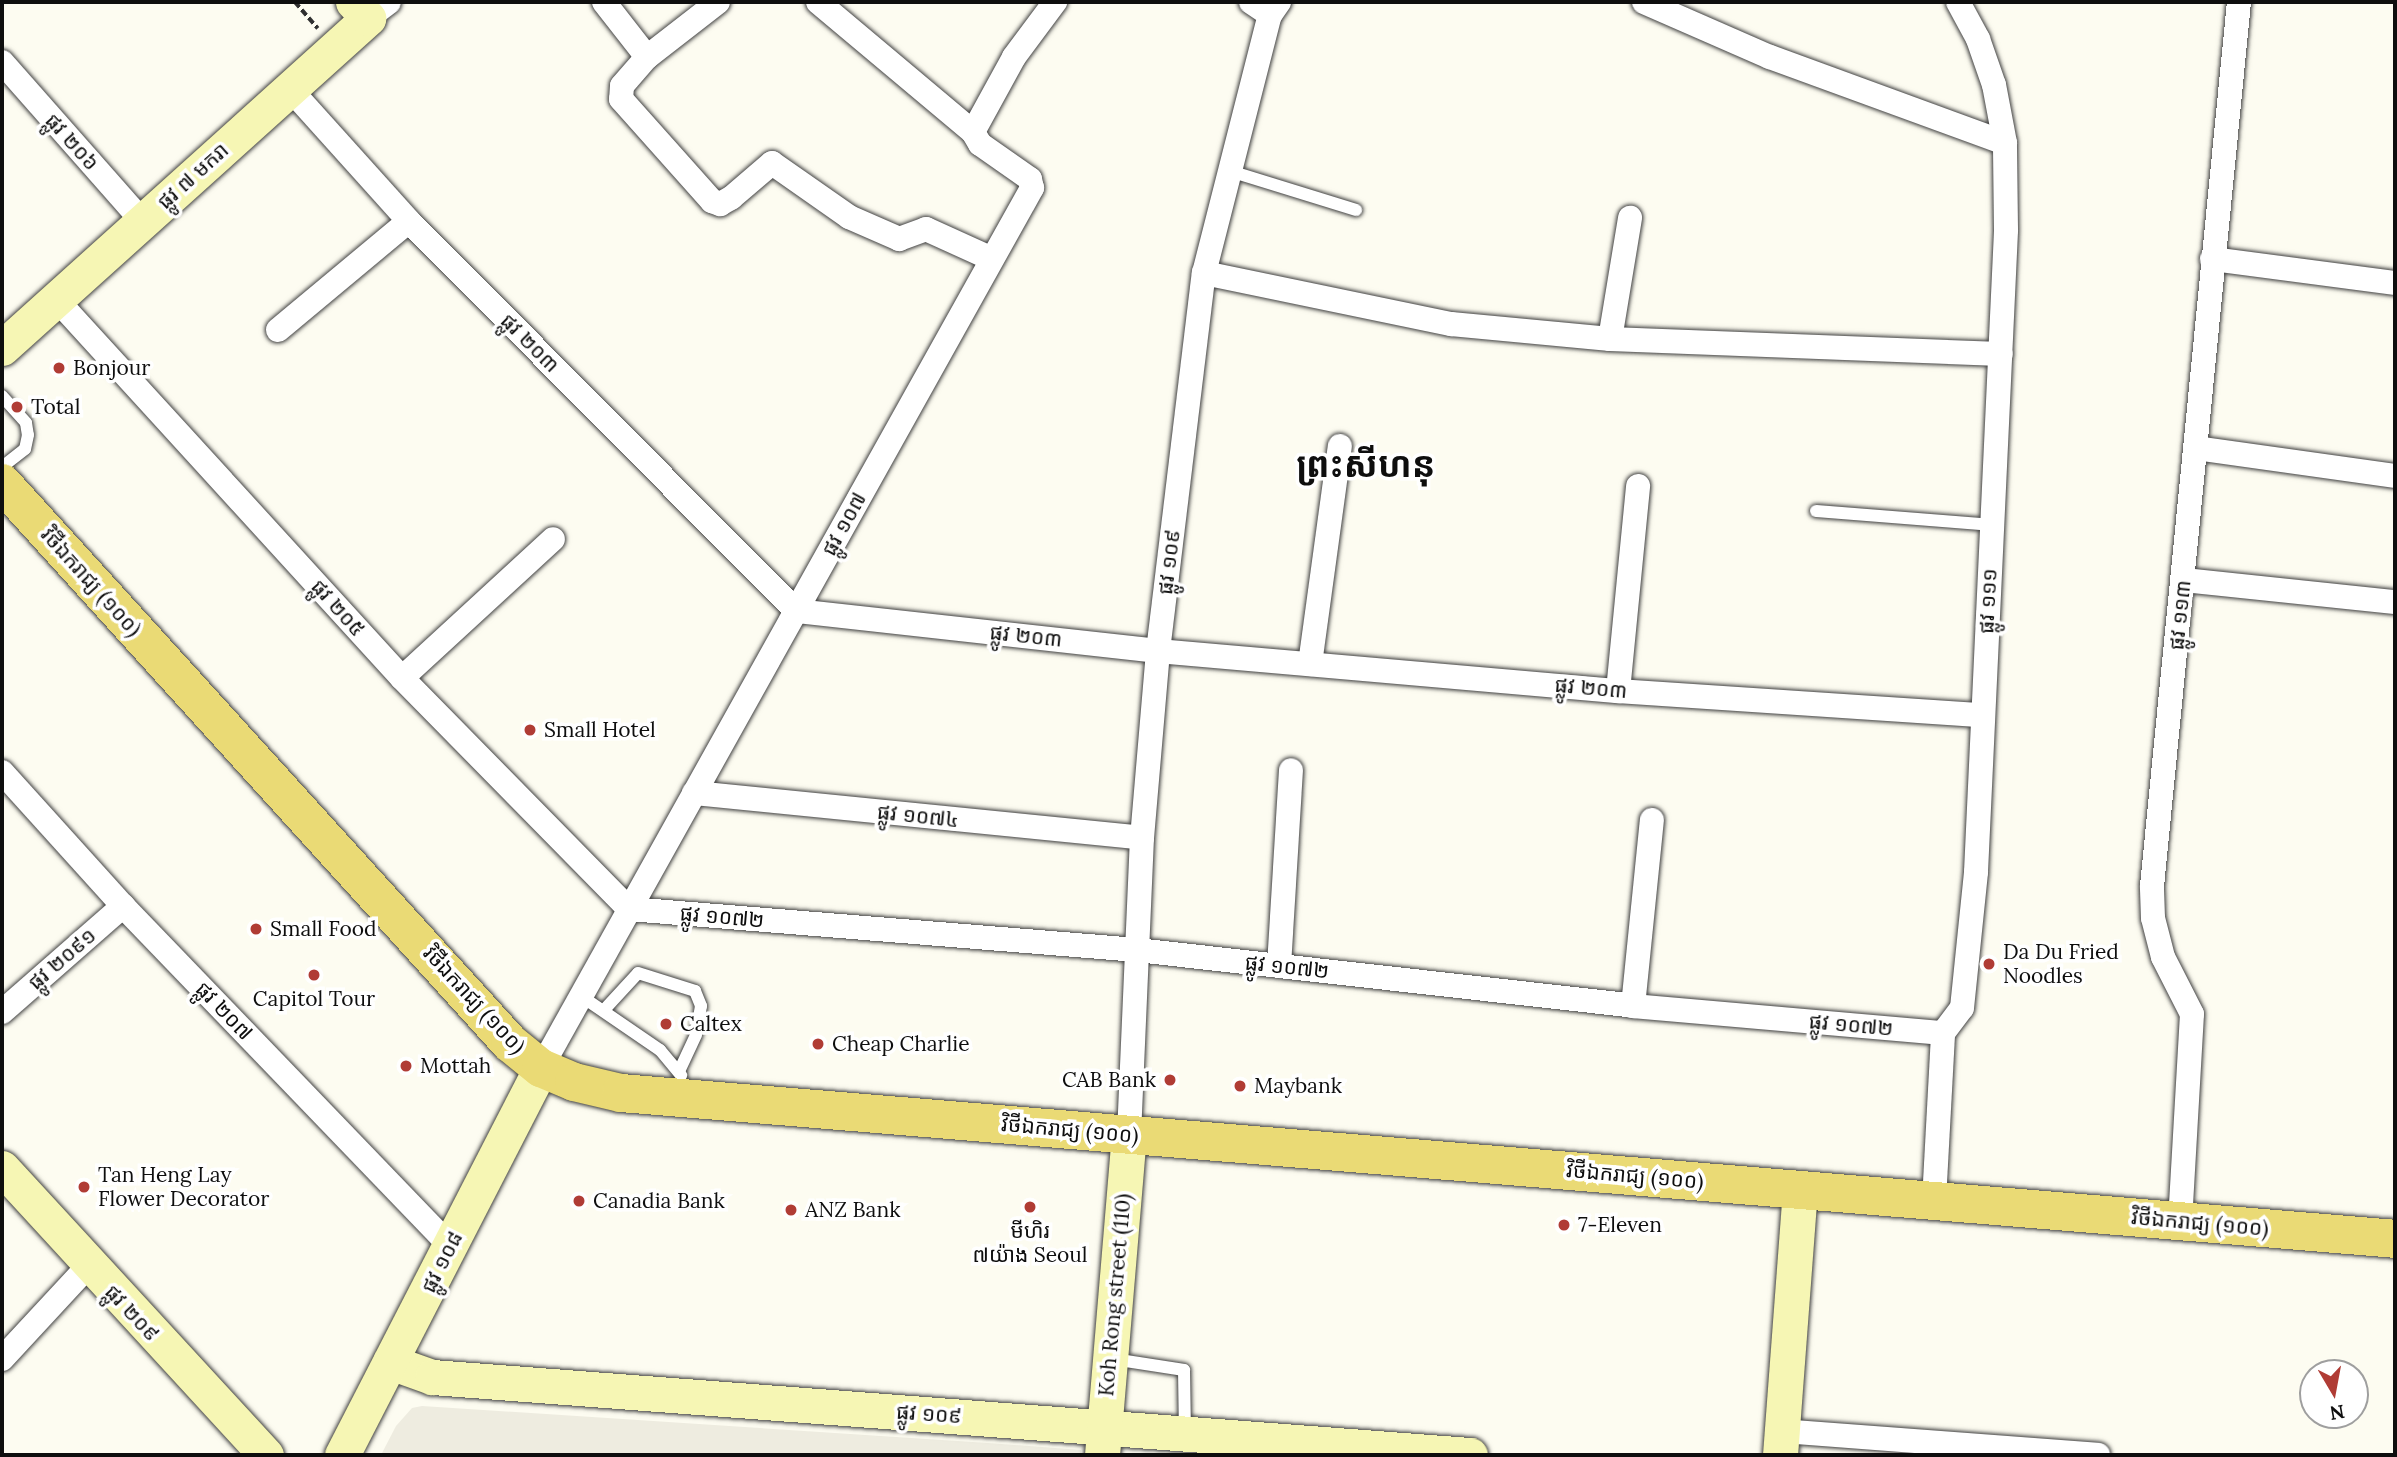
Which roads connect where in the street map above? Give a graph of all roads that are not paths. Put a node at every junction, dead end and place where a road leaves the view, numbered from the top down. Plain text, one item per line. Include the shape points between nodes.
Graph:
1 (604, 2) edge
2 (718, 2) edge
3 (818, 2) edge
4 (1055, 2) edge
5 (1644, 2) edge
6 (1958, 2) edge
7 (2239, 2) edge
8 (1267, 6) edge
9 (370, 7) edge
10 (647, 58) junction
11 (2, 62) edge
12 (289, 89) junction
13 (973, 132) junction
14 (2005, 143) junction
15 (1230, 171) junction
16 (1356, 210) dead end
17 (1630, 218) dead end
18 (142, 221) junction
19 (409, 221) junction
20 (992, 259) junction
21 (2212, 259) junction
22 (1205, 273) junction
23 (2395, 283) edge
24 (56, 299) junction
25 (278, 330) dead end
26 (1610, 339) junction
27 (2, 348) edge
28 (2001, 354) junction
29 (2, 396) edge
30 (1340, 446) dead end
31 (2196, 448) junction
32 (2, 467) edge
33 (2395, 476) edge
34 (2, 483) edge
35 (1637, 486) dead end
36 (1816, 511) dead end
37 (1993, 525) junction
38 (553, 539) dead end
39 (2184, 580) junction
40 (2395, 602) edge
41 (796, 611) junction
42 (1158, 651) junction
43 (1310, 664) junction
44 (402, 678) junction
45 (1618, 691) junction
46 (1981, 715) junction
47 (1291, 770) dead end
48 (2, 772) edge
49 (694, 793) junction
50 (1652, 820) dead end
51 (1142, 838) junction
52 (123, 906) junction
53 (629, 909) junction
54 (1137, 950) junction
55 (1279, 966) junction
56 (581, 996) junction
57 (1633, 1006) junction
58 (604, 1010) junction
59 (2, 1012) edge
60 (1943, 1032) junction
61 (541, 1068) junction
62 (685, 1085) junction
63 (1129, 1135) junction
64 (2, 1168) edge
65 (1800, 1190) junction
66 (1934, 1201) junction
67 (2180, 1222) junction
68 (2395, 1239) edge
69 (450, 1246) junction
70 (88, 1266) junction
71 (2, 1359) edge
72 (1110, 1359) junction
73 (390, 1362) junction
74 (1185, 1433) junction
75 (1103, 1441) edge
76 (1781, 1443) edge
77 (1432, 1454) edge
78 (266, 1455) edge
79 (342, 1455) edge
80 (1470, 1455) edge
81 (2098, 1455) edge

1 - 10 street
2 - 10 street
3 - 13 street
4 - 13 street via 1014,57
5 - 14 street via 1770,57
6 - 14 street, ផ្លូវ ១១១ via 1978,39 1994,85
7 - 21 street, ផ្លូវ ១១៣
8 - 15 street, ផ្លូវ ១០៩
9 - 12 main road, ផ្លូវ ៧ មករា
10 - 20 street via 622,86 621,99 712,201 720,204 731,198 772,163 849,217 907,238 926,229
11 - 18 street, ផ្លូវ ២០៦
12 - 18 main road, ផ្លូវ ៧ មករា
12 - 19 street, ផ្លូវ ២០៣
13 - 20 street, ផ្លូវ ១០៧ via 980,144 1032,183
14 - 28 street, ផ្លូវ ១១១
15 - 16 lane
15 - 22 street, ផ្លូវ ១០៩
17 - 26 street
18 - 24 main road, ផ្លូវ ៧ មករា
19 - 25 street
19 - 41 street, ផ្លូវ ២០៣
20 - 41 street, ផ្លូវ ១០៧
21 - 23 street
21 - 31 street, ផ្លូវ ១១៣
22 - 26 street via 1451,324
22 - 42 street, ផ្លូវ ១០៩
24 - 27 main road, ផ្លូវ ៧ មករា
24 - 44 street, ផ្លូវ ២០៥
26 - 28 street
28 - 37 street, ផ្លូវ ១១១
29 - 32 lane via 26,423 28,435 25,449
30 - 43 street
31 - 33 street
31 - 39 street, ផ្លូវ ១១៣
34 - 61 main road, វិថីឯករាជ្យ (១០០) via 510,1043
35 - 45 street
36 - 37 lane
37 - 46 street, ផ្លូវ ១១១
38 - 44 street
39 - 40 street
39 - 67 street, ផ្លូវ ១១៣ via 2152,886 2153,918 2163,957 2192,1014
41 - 42 street, ផ្លូវ ២០៣
41 - 49 street, ផ្លូវ ១០៧
42 - 43 street, ផ្លូវ ២០៣
42 - 51 street, ផ្លូវ ១០៩
43 - 45 street, ផ្លូវ ២០៣
44 - 53 street, ផ្លូវ ២០៥
45 - 46 street, ផ្លូវ ២០៣
46 - 60 street, ផ្លូវ ១១១ via 1976,872 1962,1008
47 - 55 street
48 - 52 street, ផ្លូវ ២០៧
49 - 51 street, ផ្លូវ ១០៧៤
49 - 53 street, ផ្លូវ ១០៧
50 - 57 street
51 - 54 street, ផ្លូវ ១០៩
52 - 59 street, ផ្លូវ ២០៩១
52 - 69 street, ផ្លូវ ២០៧
53 - 54 street, ផ្លូវ ១០៧២
53 - 56 street, ផ្លូវ ១០៧
54 - 55 street, ផ្លូវ ១០៧២
54 - 63 street, ផ្លូវ ១០៩
55 - 57 street, ផ្លូវ ១០៧២
56 - 58 lane
56 - 61 street, ផ្លូវ ១០៧
57 - 60 street, ផ្លូវ ១០៧២
58 - 62 lane via 660,1050
58 - 62 lane via 638,974 695,991 701,1006
60 - 66 street
61 - 62 main road, វិថីឯករាជ្យ (១០០) via 574,1082 621,1093
61 - 69 main road, ផ្លូវ ១០៨
62 - 63 main road, វិថីឯករាជ្យ (១០០)
63 - 65 main road, វិថីឯករាជ្យ (១០០)
63 - 72 main road, Koh Rong street (110)
64 - 70 main road, ផ្លូវ ២០៩
65 - 66 main road, វិថីឯករាជ្យ (១០០)
65 - 76 main road
66 - 67 main road, វិថីឯករាជ្យ (១០០)
67 - 68 main road, វិថីឯករាជ្យ (១០០)
69 - 73 main road, ផ្លូវ ១០៨
70 - 71 street
70 - 78 main road, ផ្លូវ ២០៩
72 - 74 lane via 1175,1365 1184,1370
72 - 75 main road, Koh Rong street (110)
73 - 75 main road, ផ្លូវ ១០៩ via 432,1377
73 - 79 main road, ផ្លូវ ១០៨
74 - 75 main road, ផ្លូវ ១០៩
74 - 77 main road, ផ្លូវ ១០៩
76 - 81 street
77 - 80 main road, ផ្លូវ ១០៩

